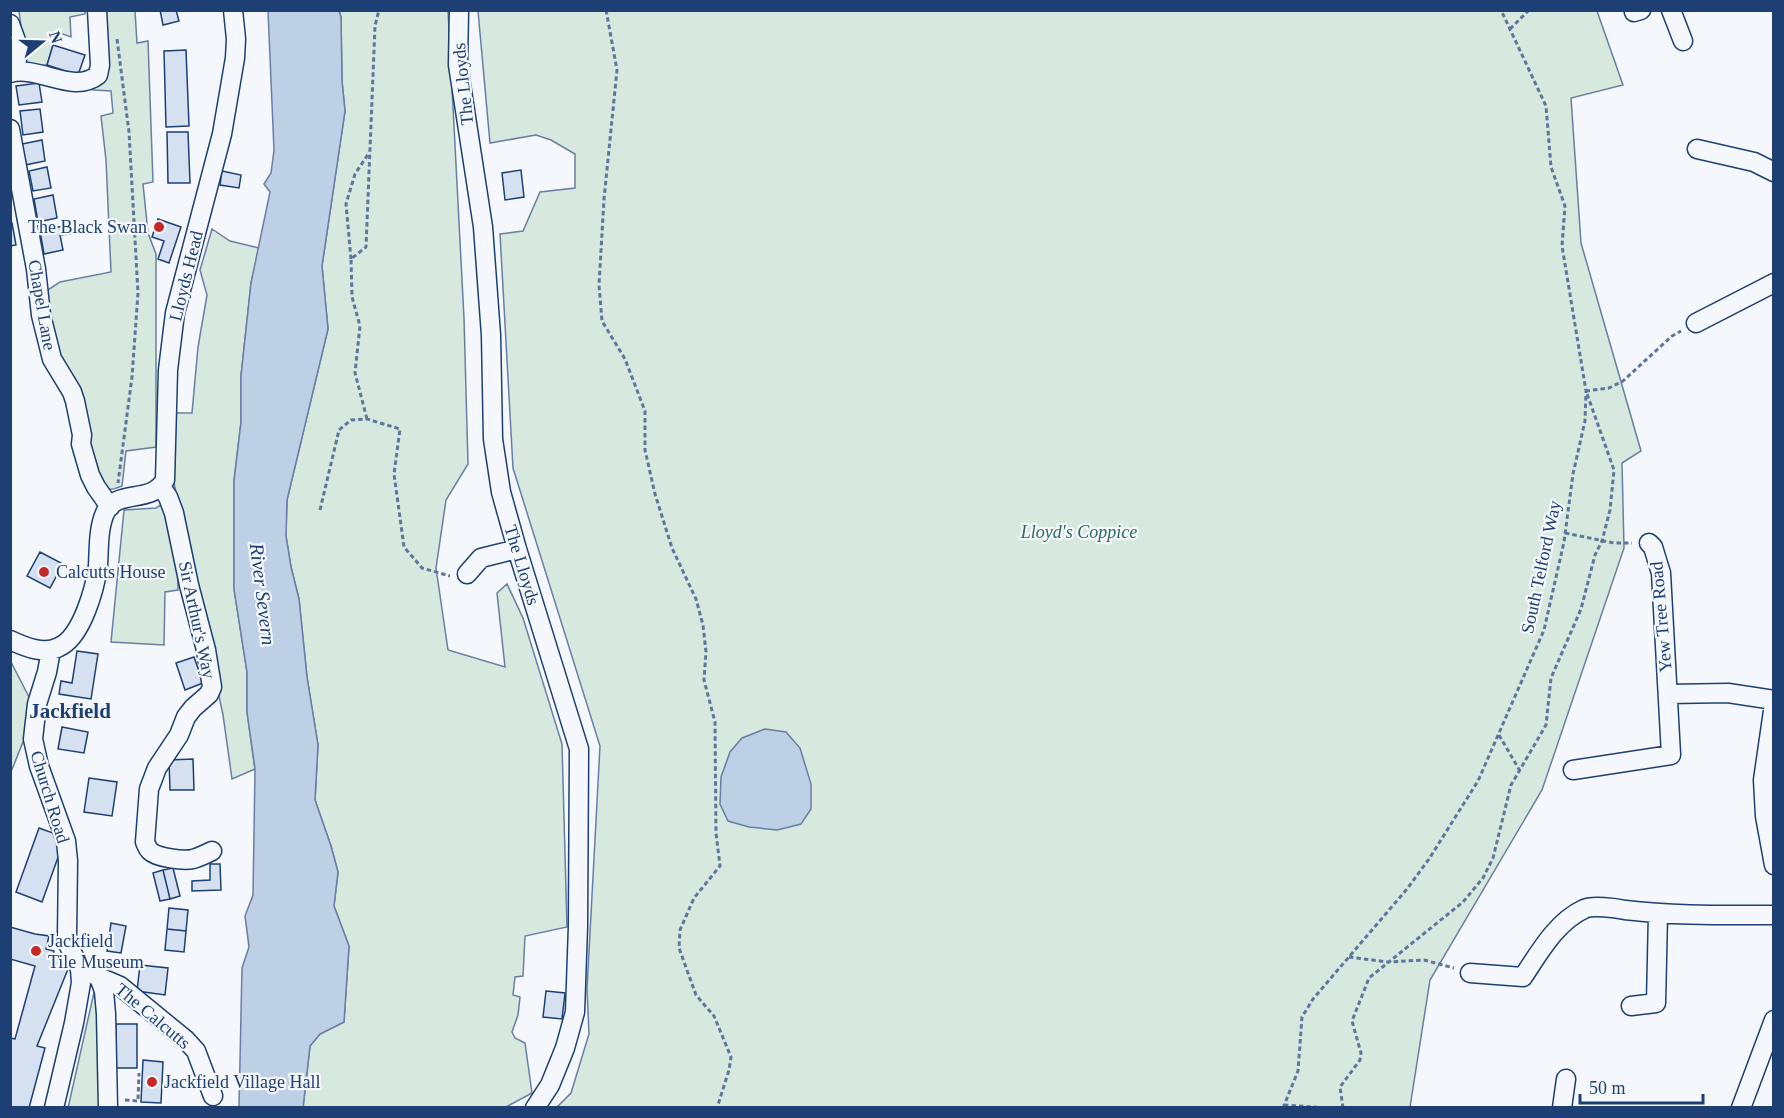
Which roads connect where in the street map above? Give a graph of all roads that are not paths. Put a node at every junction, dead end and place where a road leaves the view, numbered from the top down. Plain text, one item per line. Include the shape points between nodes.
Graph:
1 (96, 10) edge
2 (233, 10) edge
3 (459, 10) edge
4 (1672, 11) edge
5 (10, 24) edge
6 (1683, 41) dead end
7 (13, 72) edge
8 (10, 129) edge
9 (1697, 149) dead end
10 (1773, 172) edge
11 (1773, 283) edge
12 (1696, 323) road end
13 (161, 487) junction
14 (113, 504) junction
15 (1649, 543) road end
16 (516, 549) junction
17 (466, 574) road end
18 (10, 640) edge
19 (51, 650) junction
20 (1668, 694) junction
21 (1773, 702) edge
22 (1573, 770) dead end
23 (1769, 816) edge
24 (212, 851) dead end
25 (1773, 865) edge
26 (1658, 914) junction
27 (1773, 915) edge
28 (1470, 973) road end
29 (81, 974) junction
30 (99, 977) junction
31 (1631, 1006) dead end
32 (1773, 1020) edge
33 (1566, 1079) dead end
34 (213, 1096) dead end
35 (54, 1107) edge
36 (108, 1107) edge
37 (535, 1107) edge
38 (1562, 1107) edge
39 (1741, 1107) edge

1 - 7 street via 100,65 94,79 78,83
2 - 13 street, Lloyds Head via 236,49 222,134 175,313 168,370 165,480
3 - 16 street, The Lloyds via 458,65 484,238 493,439 501,492
4 - 6 street
5 - 7 street via 18,46
8 - 14 street, Chapel Lane via 52,359 75,401 90,475
9 - 10 street via 1754,162
11 - 12 street
13 - 14 street
13 - 24 street, Sir Arthur's Way via 174,513 212,687 186,717 157,768 149,789 145,842 148,850 165,857 196,858
14 - 19 street via 104,516 91,601 74,633 61,647
15 - 20 street, Yew Tree Road via 1661,573
16 - 17 street via 481,558
16 - 37 street, The Lloyds via 579,749 575,1012 550,1085
18 - 19 street via 37,650
19 - 29 street, Church Road via 37,704 33,739 66,841 66,936
20 - 21 street, Yew Tree Road via 1728,693
20 - 22 street, Yew Tree Road via 1671,755
21 - 23 street via 1763,780
23 - 25 street
26 - 27 street
26 - 28 street via 1586,908 1563,922 1523,978
26 - 31 street via 1656,1003
29 - 30 street
29 - 35 street via 76,1014
30 - 34 street, The Calcutts via 120,986 186,1040 196,1052
30 - 36 street via 106,1014
32 - 39 street
33 - 38 street

